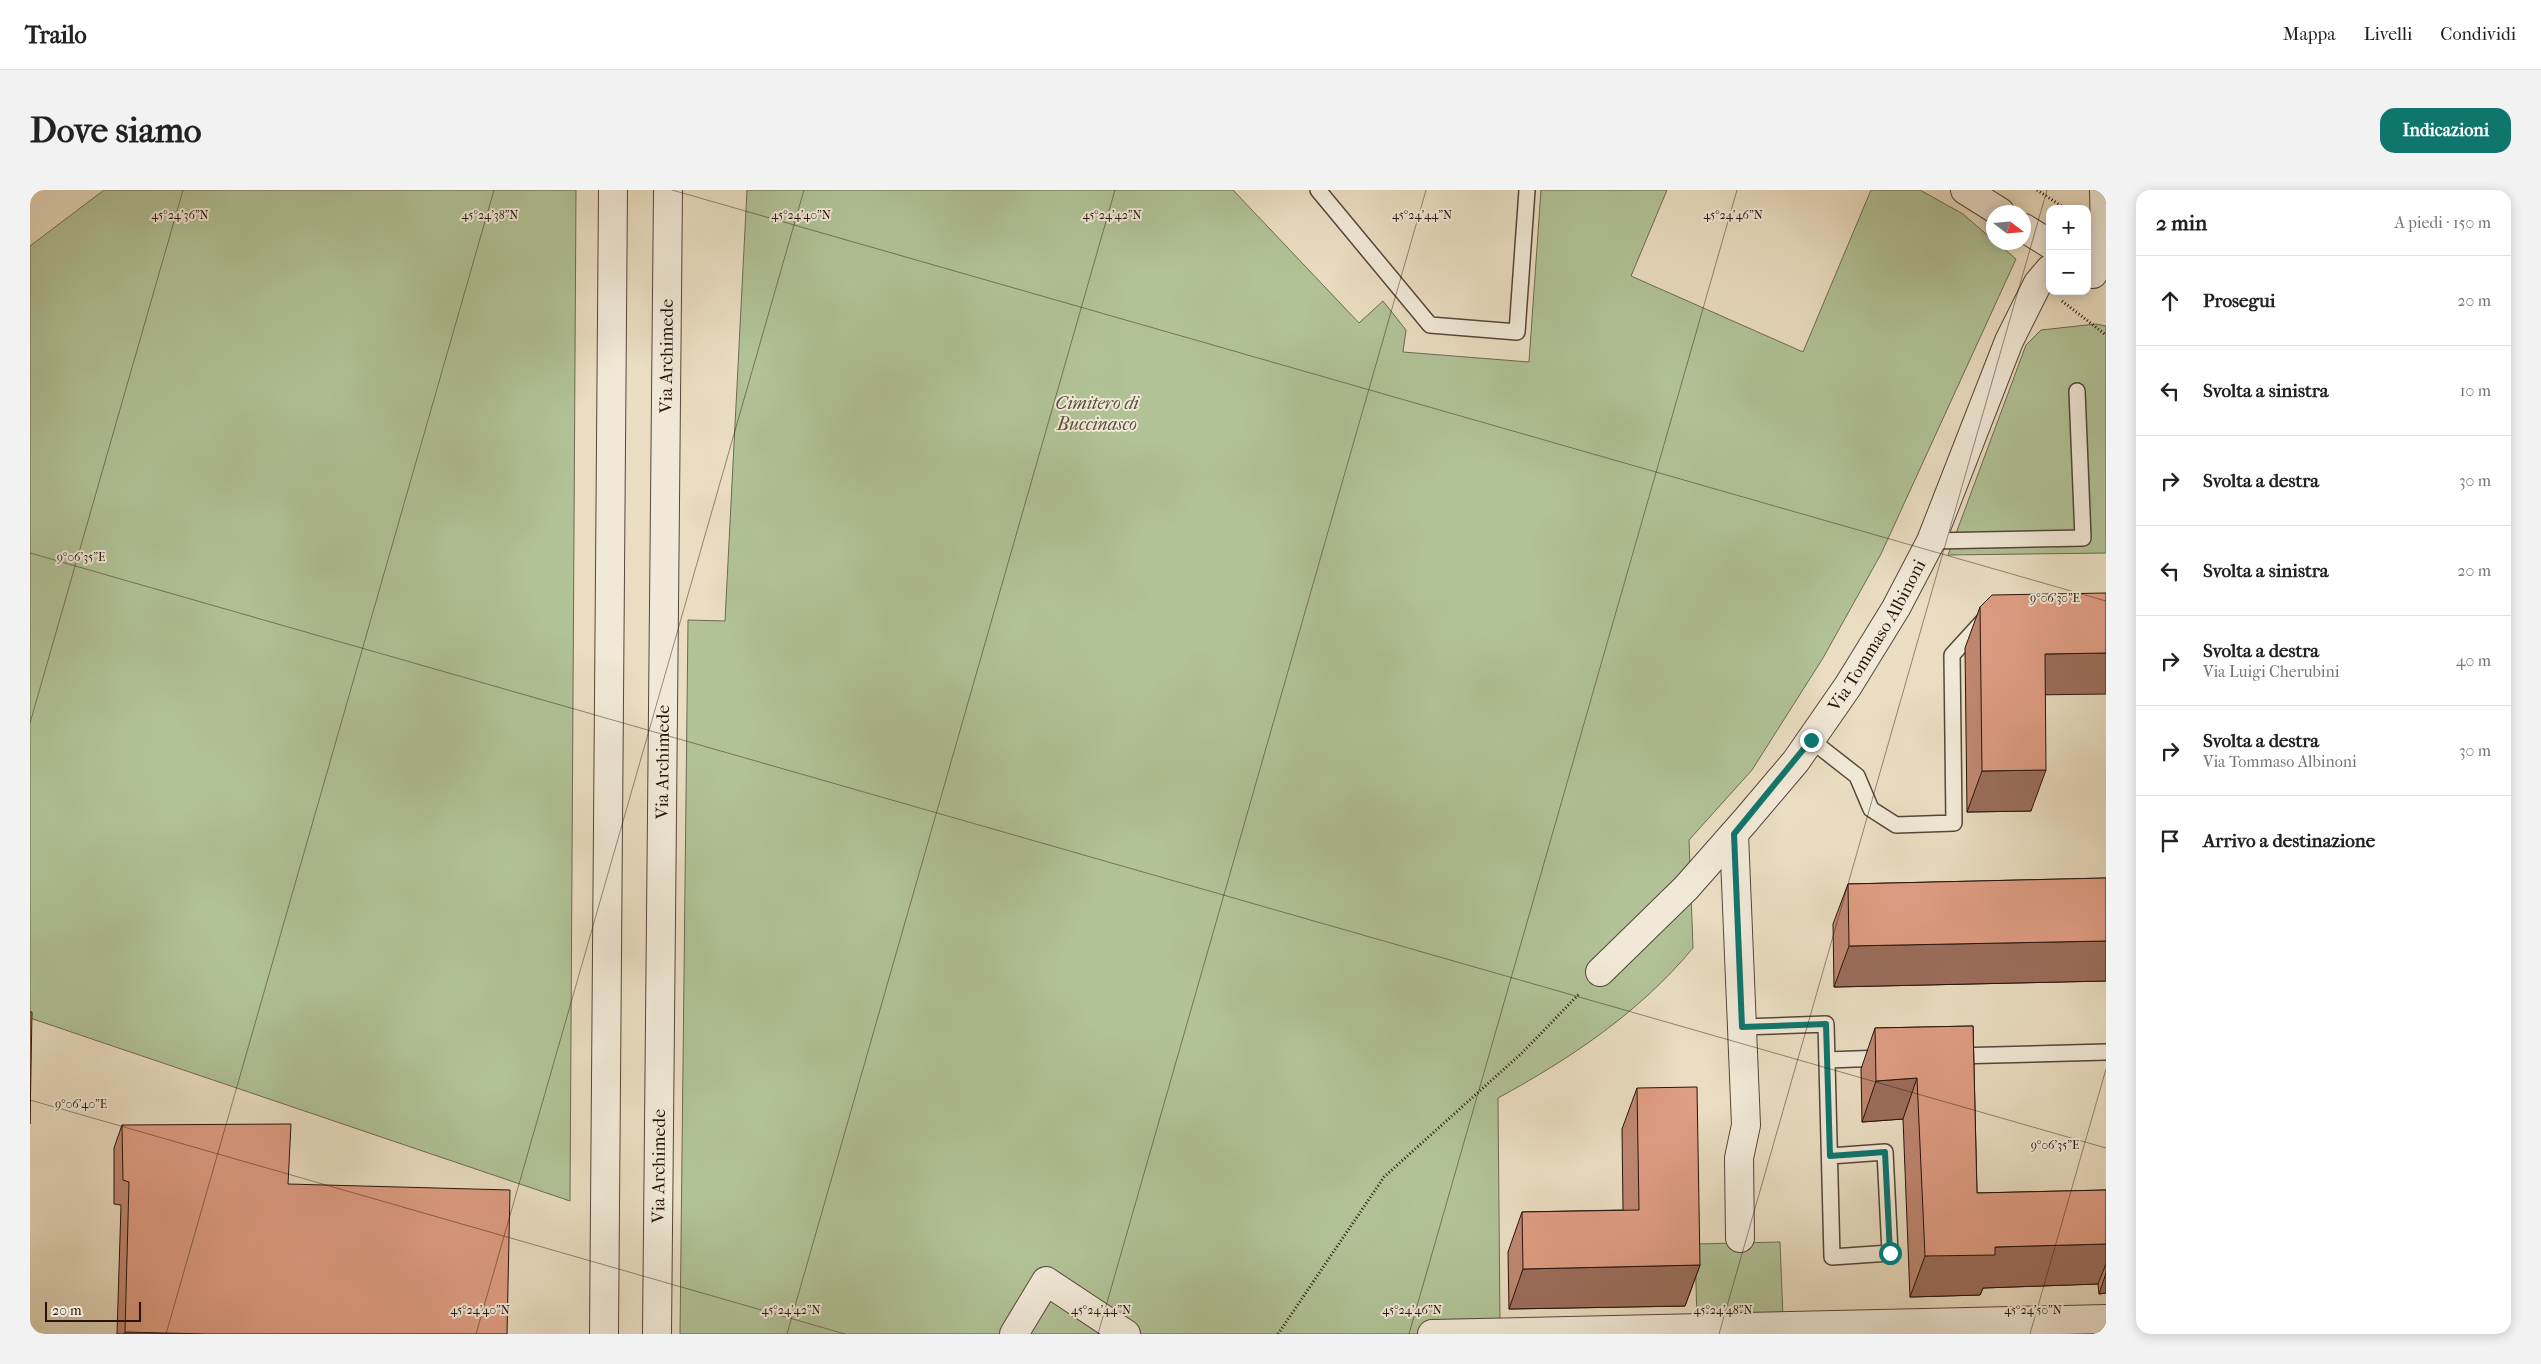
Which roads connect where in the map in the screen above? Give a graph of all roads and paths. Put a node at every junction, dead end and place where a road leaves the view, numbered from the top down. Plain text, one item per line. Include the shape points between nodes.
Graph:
1 (612, 190) edge
2 (668, 190) edge
3 (1318, 190) edge
4 (1527, 190) edge
5 (1965, 190) edge
6 (2037, 190) edge
7 (2104, 190) edge
8 (1989, 205) edge
9 (2060, 205) edge
10 (2031, 232) edge
11 (2046, 242) edge
12 (2044, 276) edge
13 (2095, 276) edge
14 (2106, 335) edge
15 (2077, 391) dead end
16 (1931, 541) junction
17 (2000, 621) edge
18 (1811, 740) junction
19 (1734, 834) junction
20 (1600, 972) joint
21 (1742, 1027) junction
22 (2106, 1052) edge
23 (1937, 1057) edge
24 (1897, 1058) edge
25 (1827, 1060) junction
26 (1830, 1156) junction
27 (1740, 1238) dead end
28 (2106, 1319) edge
29 (604, 1334) edge
30 (658, 1334) edge
31 (1014, 1334) edge
32 (1126, 1334) edge
33 (1278, 1334) edge
34 (1432, 1334) edge

1 - 29 street
2 - 30 street, Via Archimede
3 - 4 lane via 1430,325 1517,332
5 - 8 street
6 - 9 path
7 - 13 street via 2105,233
10 - 11 street
12 - 14 path
12 - 16 street, Via Tommaso Albinoni via 2009,341
15 - 16 lane via 2083,538
16 - 18 street, Via Tommaso Albinoni via 1877,639
17 - 18 lane via 1981,621 1952,655 1954,823 1896,825 1871,809 1857,776
18 - 19 street, Via Tommaso Albinoni
19 - 20 street, Via Tommaso Albinoni via 1686,888
19 - 21 street
20 - 33 path via 1523,1052 1384,1177
21 - 25 lane via 1826,1024
21 - 27 street via 1746,1125 1739,1158
22 - 23 lane
24 - 25 lane
25 - 26 lane
26 - 26 lane via 1832,1257 1890,1253 1885,1152
28 - 34 street
31 - 32 street via 1046,1281

